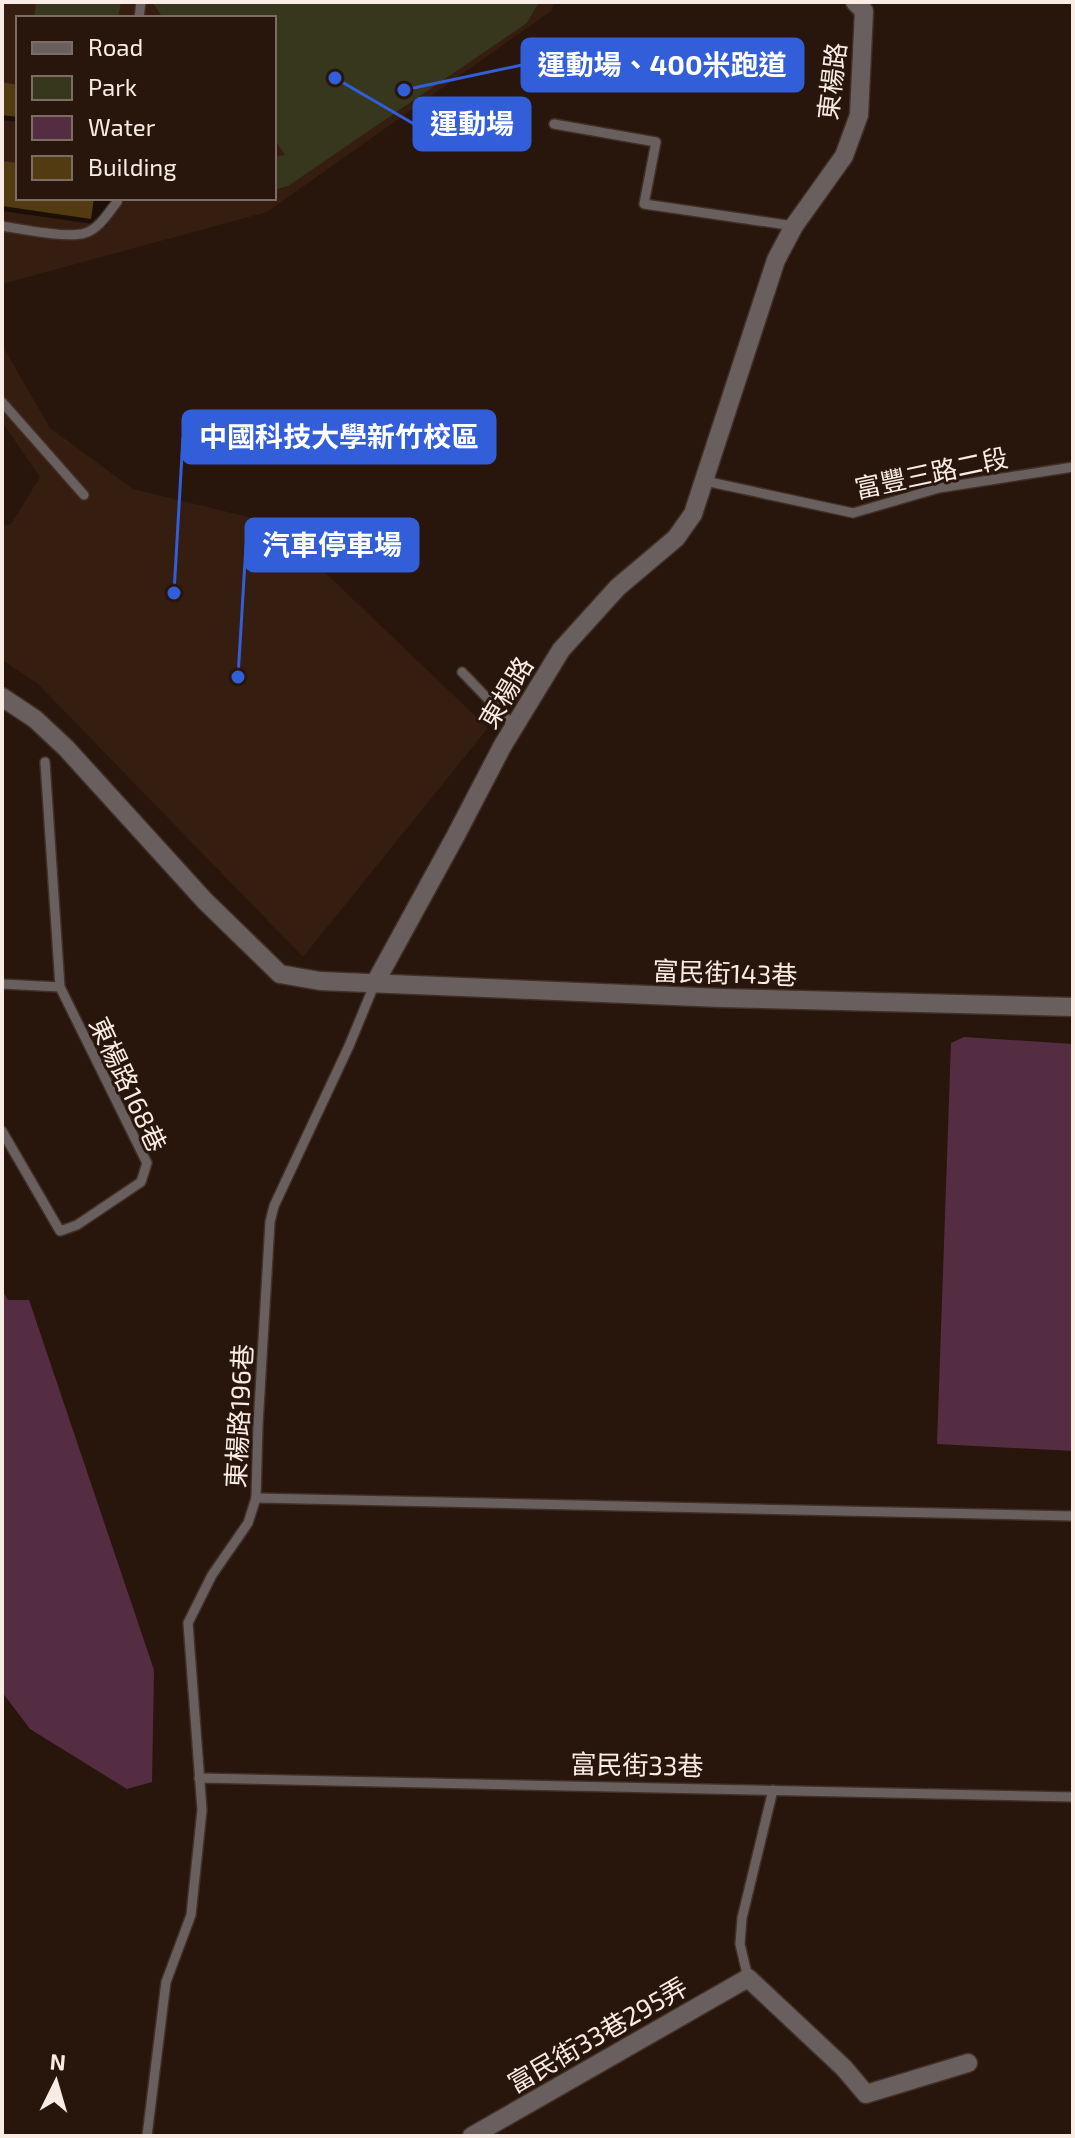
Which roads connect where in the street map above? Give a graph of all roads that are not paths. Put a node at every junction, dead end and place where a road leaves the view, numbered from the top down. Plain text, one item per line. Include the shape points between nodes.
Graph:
1 (865, 5) edge
2 (554, 124) dead end
3 (118, 200) edge
4 (2, 226) edge
5 (794, 226) junction
6 (2, 402) edge
7 (1073, 467) edge
8 (705, 481) junction
9 (84, 495) dead end
10 (462, 672) dead end
11 (2, 697) edge
12 (514, 726) junction
13 (45, 762) dead end
14 (375, 983) junction
15 (2, 984) edge
16 (60, 987) junction
17 (1073, 1007) edge
18 (2, 1131) edge
19 (256, 1498) junction
20 (1073, 1516) edge
21 (199, 1778) junction
22 (773, 1790) junction
23 (1073, 1797) edge
24 (748, 1978) junction
25 (968, 2063) dead end
26 (147, 2136) edge
27 (472, 2136) edge

1 - 5 street, 東楊路 via 859,115 844,156
2 - 5 lane via 656,142 644,204
3 - 4 lane via 85,233
5 - 8 street, 東楊路 via 776,260
6 - 9 lane
7 - 8 lane, 富豐三路二段 via 939,488 853,513
8 - 12 street, 東楊路 via 693,514 676,538 618,587 561,650
10 - 12 lane
11 - 14 street via 66,748 205,901 280,974
12 - 14 street, 東楊路
13 - 16 lane, 東楊路168巷
14 - 17 street, 富民街143巷
14 - 19 lane, 東楊路196巷 via 270,1222
15 - 16 lane
16 - 18 lane, 東楊路168巷 via 147,1163 141,1182 60,1231
19 - 20 lane
19 - 21 lane, 東楊路196巷 via 248,1523 212,1575 188,1623
21 - 22 lane, 富民街33巷
21 - 26 lane, 東楊路196巷 via 202,1810 191,1915 166,1982
22 - 23 lane, 富民街33巷
22 - 24 lane via 742,1918 740,1944
24 - 25 street via 866,2094
24 - 27 street, 富民街33巷295弄

